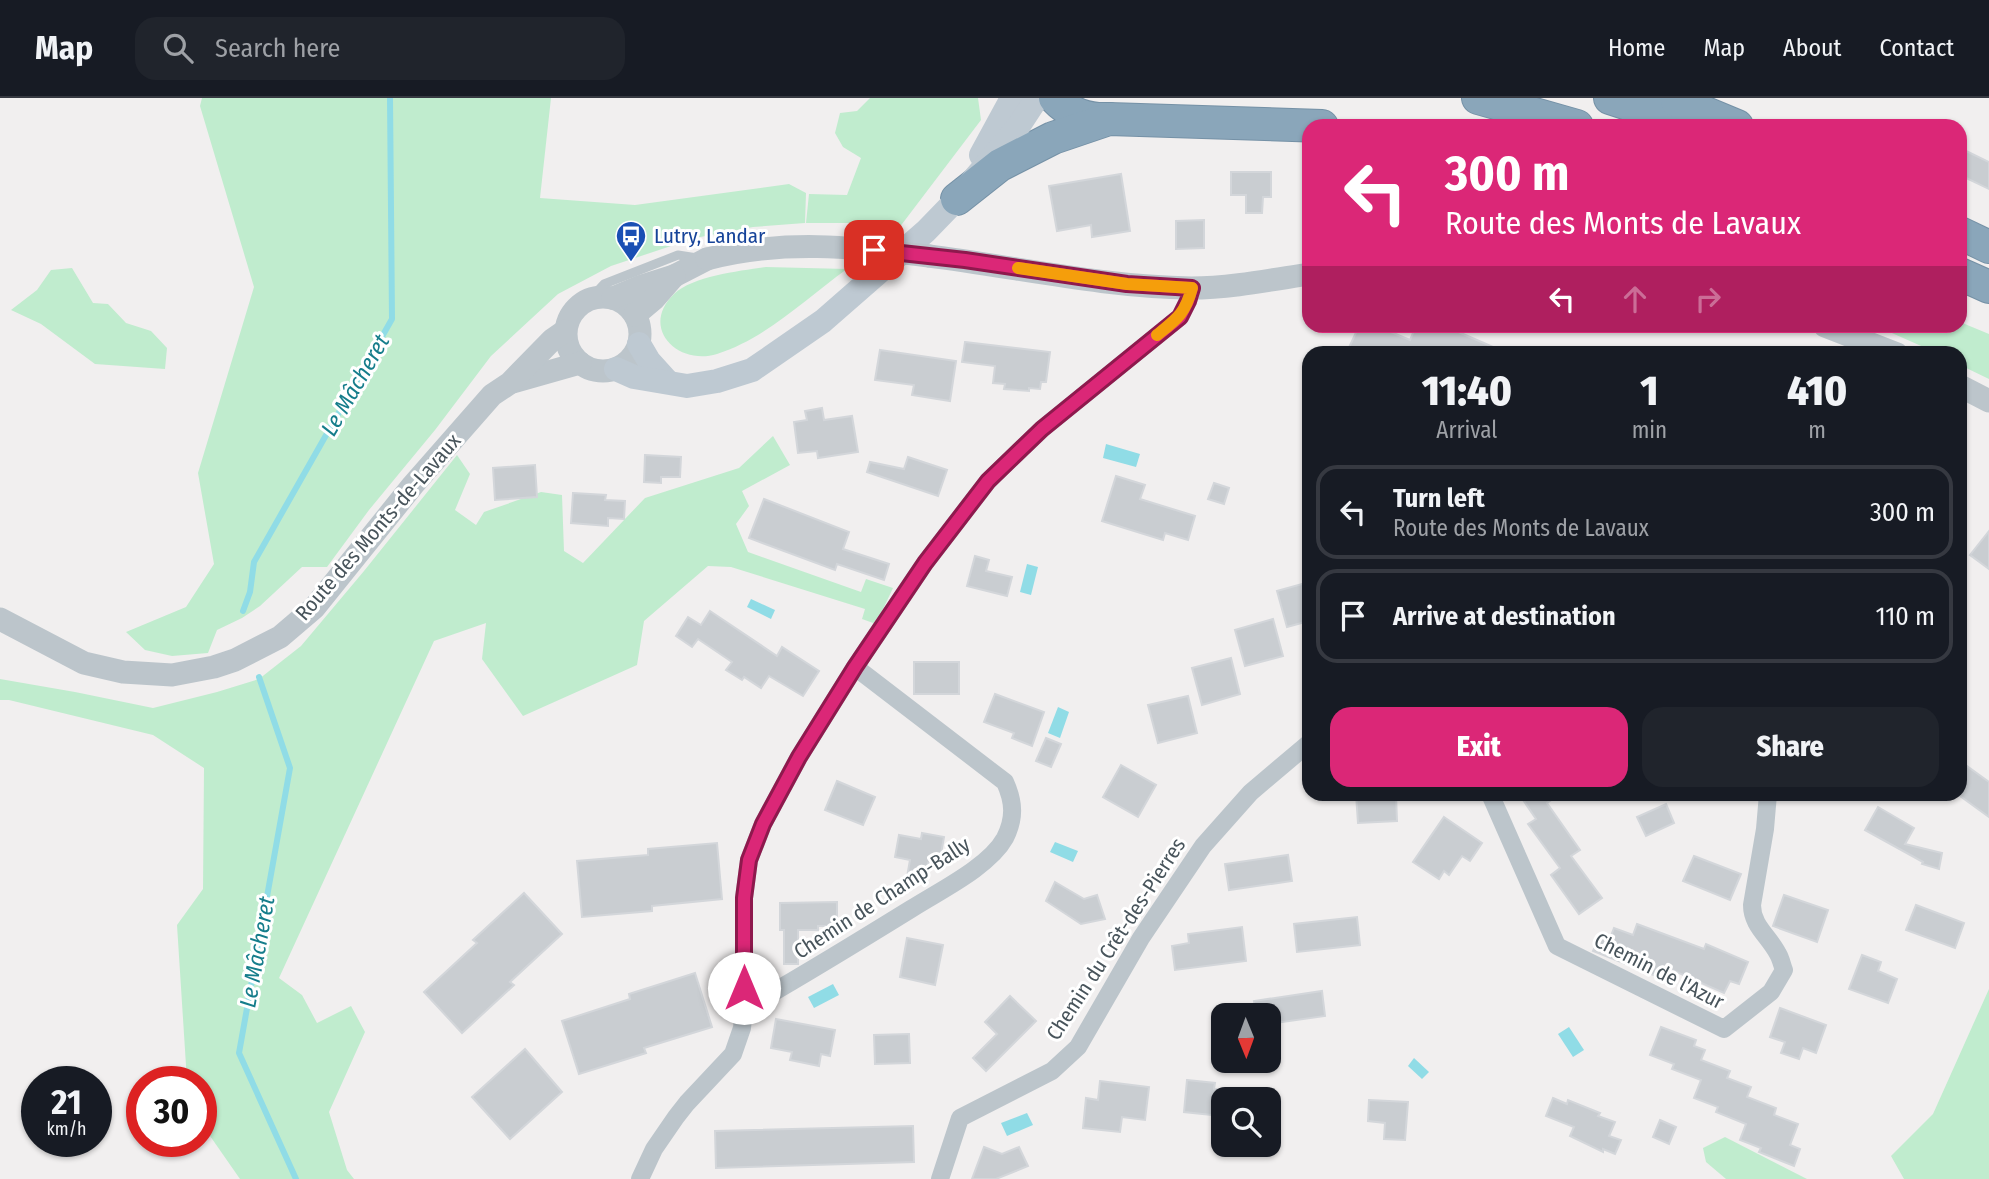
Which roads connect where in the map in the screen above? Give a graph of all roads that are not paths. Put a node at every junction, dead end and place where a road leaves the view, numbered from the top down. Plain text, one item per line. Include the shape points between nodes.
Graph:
1 (1012, 98) edge
2 (1037, 98) edge
3 (1055, 98) edge
4 (1478, 98) edge
5 (1609, 98) edge
6 (1669, 98) edge
7 (1552, 119) edge
8 (1674, 119) edge
9 (1720, 119) edge
10 (1109, 120) junction
11 (1302, 125) edge
12 (957, 199) junction
13 (1967, 236) edge
14 (1989, 247) edge
15 (665, 270) junction
16 (1302, 275) edge
17 (1967, 277) edge
18 (1989, 287) edge
19 (1192, 288) junction
20 (602, 298) junction
21 (635, 315) junction
22 (565, 331) junction
23 (1843, 333) edge
24 (639, 344) junction
25 (1878, 346) edge
26 (580, 363) junction
27 (616, 369) junction
28 (668, 382) junction
29 (510, 383) junction
30 (1967, 390) edge
31 (1989, 401) edge
32 (0, 619) edge
33 (855, 667) junction
34 (1302, 749) edge
35 (1493, 801) edge
36 (1767, 801) edge
37 (744, 1009) junction
38 (640, 1179) edge
39 (940, 1179) edge

1 - 12 main road
2 - 12 main road
3 - 10 highway via 1083,117
4 - 7 highway
5 - 8 highway
6 - 9 highway
10 - 11 highway
10 - 12 highway via 1053,138 1000,165
12 - 28 main road via 823,321 752,370 687,386
13 - 14 highway
15 - 19 street, bridge via 777,247 846,247 1127,284
15 - 20 street via 639,287
15 - 21 street via 654,299
16 - 19 street
17 - 18 highway
19 - 33 street via 1180,317 1042,429 988,481 925,563
20 - 21 street via 622,302
20 - 22 street via 582,303 573,311
21 - 24 street
22 - 26 street
22 - 29 street, Route des Monts-de-Lavaux
23 - 25 street
24 - 27 street via 634,355
24 - 28 main road
26 - 27 street via 597,371
26 - 29 street
27 - 28 main road
29 - 32 street, Route des Monts-de-Lavaux via 492,395 413,485 314,608 280,637 235,660 172,675 123,672 84,663
30 - 31 street
33 - 37 street via 799,757 749,860 744,898
33 - 37 street, Chemin de Champ-Bally via 1005,782 1013,817 1004,840 979,866
34 - 39 street, Chemin du Crêt-des-Pierres via 1251,792 1203,846 1141,938 1078,1047 1052,1071 960,1118
35 - 36 street, Chemin de l'Azur via 1557,946 1724,1029 1771,992 1784,970 1752,914
37 - 38 street via 733,1054 687,1103 654,1149

